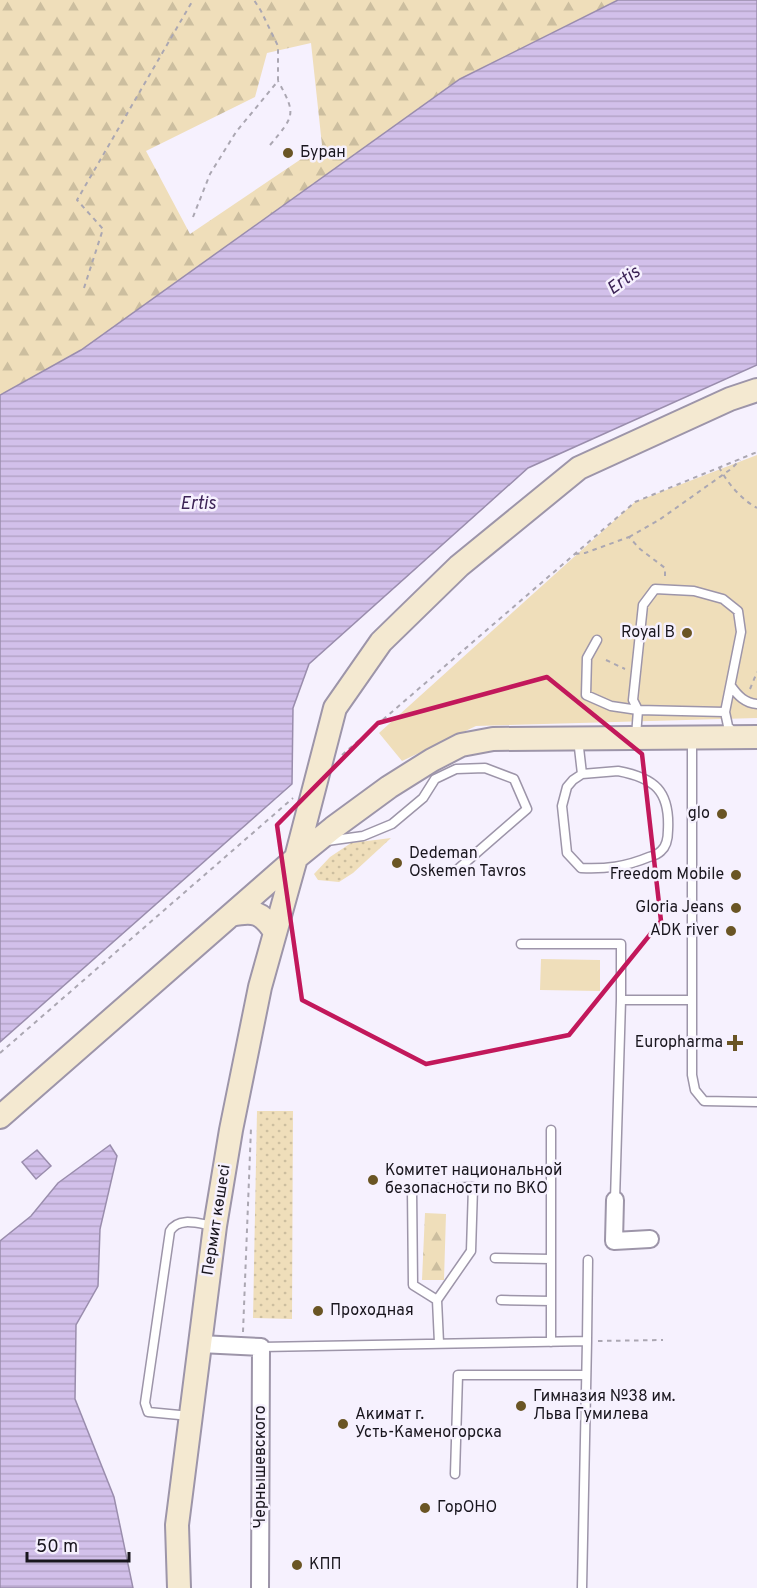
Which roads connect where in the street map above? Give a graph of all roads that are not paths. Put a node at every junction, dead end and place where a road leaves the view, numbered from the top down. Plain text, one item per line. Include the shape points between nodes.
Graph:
1 (757, 390) edge
2 (597, 640) dead end
3 (731, 686) junction
4 (757, 704) edge
5 (638, 710) junction
6 (725, 712) junction
7 (692, 737) junction
8 (746, 737) edge
9 (578, 739) junction
10 (636, 739) junction
11 (582, 774) junction
12 (315, 843) junction
13 (296, 858) junction
14 (458, 869) dead end
15 (231, 915) junction
16 (275, 932) junction
17 (521, 944) dead end
18 (621, 1000) junction
19 (692, 1000) junction
20 (757, 1102) edge
21 (0, 1117) edge
22 (551, 1130) dead end
23 (615, 1200) joint
24 (215, 1226) junction
25 (650, 1239) dead end
26 (495, 1258) dead end
27 (551, 1258) junction
28 (588, 1260) dead end
29 (437, 1299) junction
30 (501, 1300) dead end
31 (551, 1301) junction
32 (551, 1341) junction
33 (586, 1341) junction
34 (439, 1343) junction
35 (200, 1344) junction
36 (261, 1347) junction
37 (586, 1375) junction
38 (191, 1416) junction
39 (455, 1474) dead end
40 (179, 1588) edge
41 (260, 1588) edge
42 (582, 1588) edge

1 - 13 main road, Пермит көшесі via 579,468 459,566 381,642 335,708
2 - 5 lane via 586,658 586,695 611,706
3 - 4 lane via 745,701
3 - 5 lane via 741,632 738,611 723,599 694,591 655,589 643,605 633,700
3 - 6 lane
5 - 6 lane
5 - 10 lane
6 - 8 lane via 728,726
7 - 8 main road
7 - 10 main road
7 - 19 lane
9 - 10 main road
9 - 11 lane
9 - 12 main road via 493,739 461,745 389,787
11 - 11 lane via 567,788 562,806 567,853 581,868 636,864 661,852 666,844 668,810 651,781 618,771
12 - 13 main road
12 - 14 lane via 363,836 392,824 423,798 435,779 456,769 485,768 514,779 527,809
13 - 15 main road
13 - 16 main road, Пермит көшесі
15 - 16 main road via 250,911 265,917
15 - 21 main road
16 - 24 main road, Пермит көшесі via 253,1020
17 - 18 lane via 621,944
18 - 19 lane
18 - 23 lane
19 - 20 lane via 695,1090 704,1101
22 - 27 lane
23 - 25 street via 614,1241
24 - 35 main road, Пермит көшесі
24 - 38 lane via 181,1222 170,1230 145,1403 148,1412
26 - 27 lane
27 - 31 lane
28 - 33 lane
29 - 29 lane via 413,1285 412,1189 473,1187 471,1251
29 - 34 lane
30 - 31 lane
31 - 32 lane
32 - 33 lane
32 - 34 lane
33 - 37 lane
34 - 36 lane
35 - 36 street
35 - 38 main road, Пермит көшесі
36 - 41 street, Чернышевского
37 - 39 lane via 458,1375
37 - 42 lane
38 - 40 main road, Пермит көшесі via 177,1526

